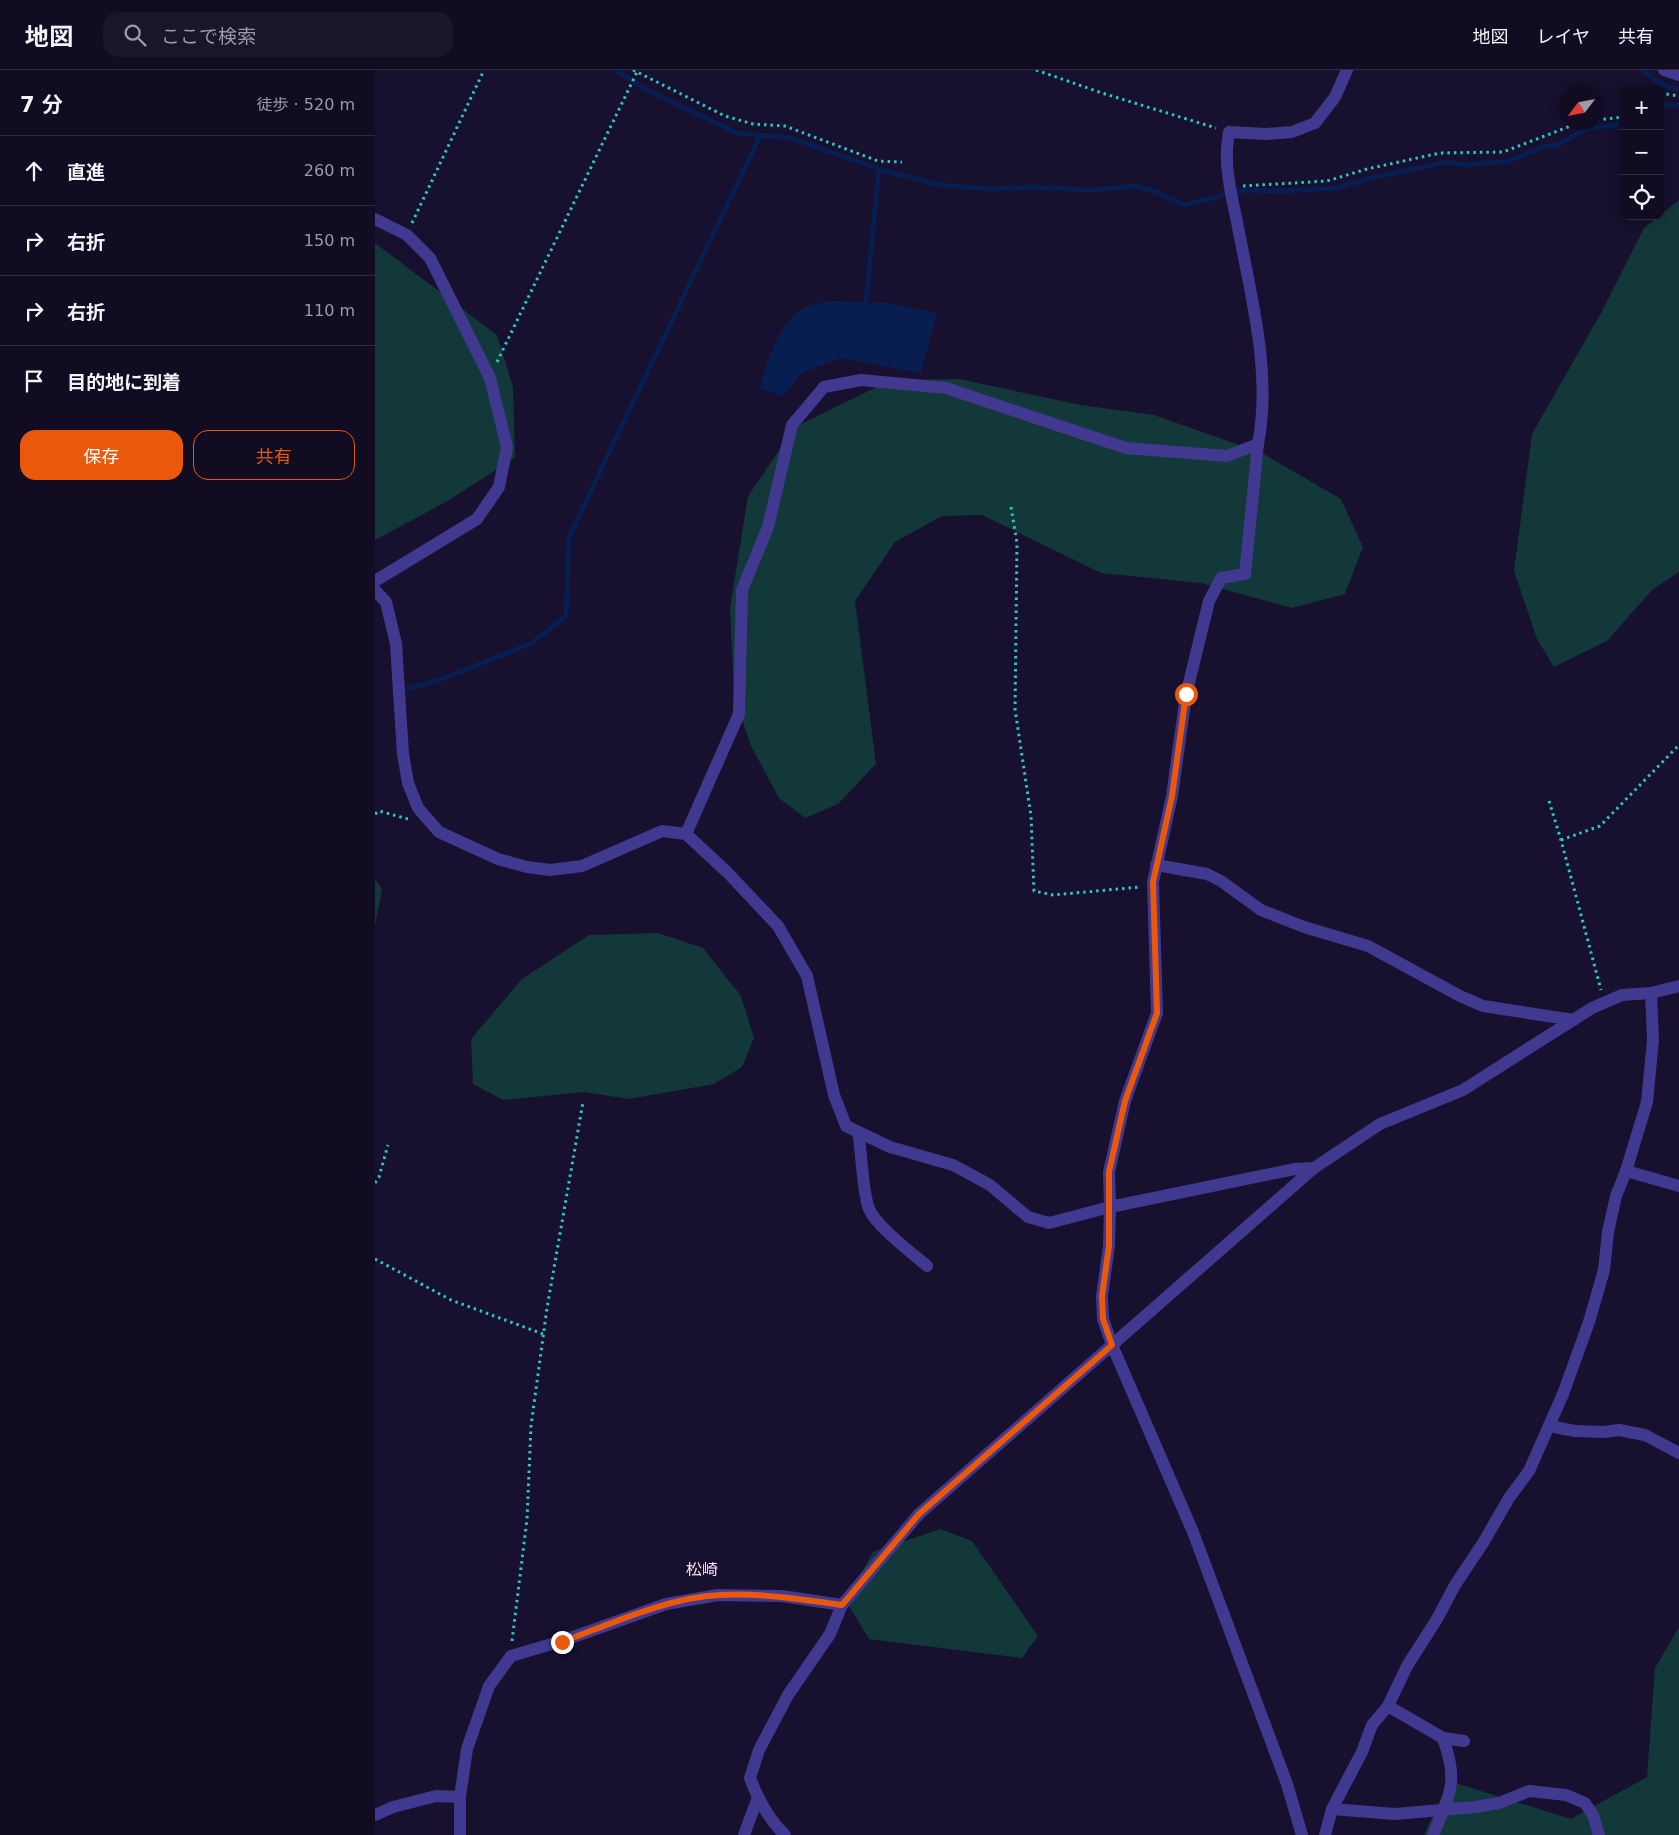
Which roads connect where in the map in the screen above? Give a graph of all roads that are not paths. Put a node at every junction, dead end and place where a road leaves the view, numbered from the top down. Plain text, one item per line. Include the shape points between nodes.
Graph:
1 (1347, 70) edge
2 (1664, 70) edge
3 (1679, 75) edge
4 (375, 219) edge
5 (1258, 444) junction
6 (375, 580) edge
7 (375, 590) edge
8 (686, 834) junction
9 (1156, 865) junction
10 (1679, 986) edge
11 (1651, 993) junction
12 (1574, 1020) junction
13 (858, 1132) junction
14 (1314, 1168) junction
15 (1626, 1171) junction
16 (1679, 1186) edge
17 (1110, 1207) junction
18 (927, 1266) dead end
19 (1112, 1345) junction
20 (1549, 1426) junction
21 (1679, 1453) edge
22 (842, 1605) junction
23 (1388, 1706) junction
24 (1443, 1738) junction
25 (1464, 1741) dead end
26 (460, 1797) junction
27 (758, 1797) junction
28 (1332, 1809) junction
29 (1444, 1809) junction
30 (375, 1815) edge
31 (460, 1835) edge
32 (744, 1835) edge
33 (785, 1835) edge
34 (1302, 1835) edge
35 (1325, 1835) edge
36 (1433, 1835) edge
37 (1599, 1835) edge

1 - 5 street via 1335,97 1315,123 1292,132 1229,132 1230,187 1259,342 1262,387
2 - 3 street
4 - 6 street via 407,235 430,258 490,378 507,447 499,487 477,519
5 - 8 street via 1227,456 1126,448 946,388 861,380 824,387 793,425 768,527 742,590 739,714
5 - 9 street via 1245,574 1221,578 1209,601 1186,694 1172,796
7 - 8 street via 386,602 396,644 408,783 418,808 439,832 498,859 550,870 582,866 662,831
8 - 13 street via 779,926 807,976 834,1095 846,1126
9 - 12 street via 1207,874 1261,910 1368,946 1483,1006
9 - 17 street via 1153,886 1157,1013 1125,1101 1109,1172
10 - 11 street
11 - 12 street via 1622,995
11 - 15 street via 1653,1040 1647,1102
12 - 14 street via 1463,1090 1380,1124
13 - 17 street via 890,1148 953,1165 990,1185 1028,1217 1049,1223
13 - 18 street via 869,1210
14 - 17 street via 1295,1169
14 - 19 street
15 - 16 street
15 - 20 street via 1616,1196 1604,1270 1589,1322
17 - 19 street via 1102,1296 1103,1319
19 - 22 street via 919,1514
19 - 34 street via 1193,1532 1287,1784
20 - 21 street via 1575,1431 1619,1430 1645,1435
20 - 23 street via 1529,1471 1455,1585 1407,1666
22 - 26 street via 782,1596 719,1595 666,1604 562,1642 511,1656 489,1686 467,1749
22 - 27 street via 830,1634 787,1695 759,1750 750,1778
23 - 24 street
23 - 28 street via 1372,1725 1362,1752
24 - 25 street
24 - 29 street via 1452,1769 1451,1790
26 - 30 street via 436,1796
26 - 31 street
27 - 32 street
27 - 33 street
28 - 29 street via 1395,1814
28 - 35 street
29 - 36 street
29 - 37 street via 1499,1803 1529,1792 1566,1795 1585,1803 1593,1815

